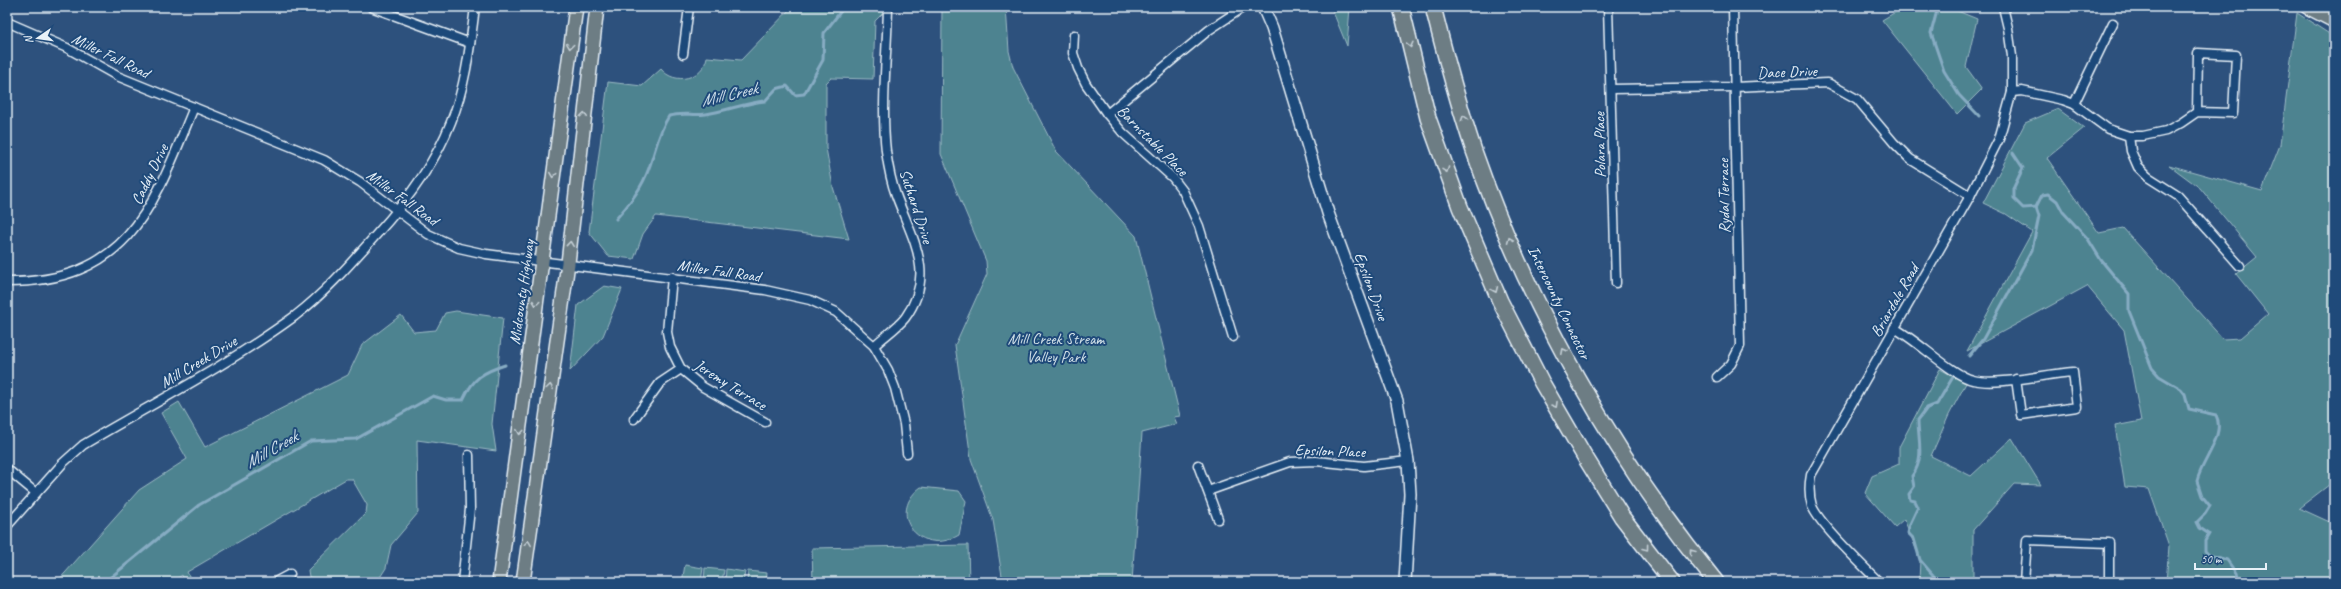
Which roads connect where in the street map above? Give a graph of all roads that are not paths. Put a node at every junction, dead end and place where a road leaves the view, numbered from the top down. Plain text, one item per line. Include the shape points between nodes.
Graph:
1 (371, 7) edge
2 (475, 7) edge
3 (576, 7) edge
4 (597, 7) edge
5 (690, 7) edge
6 (1244, 7) edge
7 (1263, 7) edge
8 (1400, 7) edge
9 (1433, 7) edge
10 (1608, 7) edge
11 (1733, 7) edge
12 (2003, 7) edge
13 (2307, 7) edge
14 (888, 8) dead end
15 (2334, 21) edge
16 (7, 22) edge
17 (2114, 23) dead end
18 (1074, 35) dead end
19 (470, 44) junction
20 (683, 54) dead end
21 (1734, 87) junction
22 (1612, 88) junction
23 (2012, 92) junction
24 (2074, 104) junction
25 (194, 107) junction
26 (2197, 112) junction
27 (1106, 114) junction
28 (2129, 136) junction
29 (1970, 196) junction
30 (397, 212) junction
31 (542, 261) junction
32 (568, 263) junction
33 (2240, 266) dead end
34 (672, 277) junction
35 (7, 282) edge
36 (1616, 283) dead end
37 (1894, 328) junction
38 (1233, 337) dead end
39 (874, 346) junction
40 (681, 369) junction
41 (1717, 377) dead end
42 (2016, 379) junction
43 (634, 419) dead end
44 (765, 422) dead end
45 (907, 453) dead end
46 (469, 455) dead end
47 (1408, 461) junction
48 (1198, 465) dead end
49 (7, 469) edge
50 (1208, 491) junction
51 (36, 493) junction
52 (1218, 519) dead end
53 (508, 523) junction
54 (7, 526) edge
55 (290, 574) dead end
56 (275, 582) edge
57 (462, 582) edge
58 (499, 582) edge
59 (507, 582) edge
60 (523, 582) edge
61 (1405, 582) edge
62 (1672, 582) edge
63 (1716, 582) edge
64 (1879, 582) edge
65 (2024, 582) edge
66 (2109, 582) edge

1 - 19 street
2 - 19 street, Mill Creek Drive
3 -> 31 main road, Midcounty Highway
32 -> 4 main road
5 - 20 street
6 - 27 street via 1209,30
7 - 47 street, Epsilon Drive via 1272,28 1328,213 1397,402
8 -> 62 highway via 1428,118 1460,207 1500,301 1542,383 1585,457 1622,517
63 -> 9 highway, Intercounty Connector via 1675,529 1616,442 1581,384 1521,267 1475,151 1448,68
10 - 22 street, Polara Place
11 - 21 street, Rydal Terrace
12 - 23 street, Briardale Road via 2012,56
13 - 15 main road
14 - 39 street, Suthard Drive via 886,151 896,194 918,249 921,281 917,297 904,319
16 - 25 street, Miller Fall Road via 66,48 117,76
17 - 24 street
18 - 27 street, Barnstable Place via 1073,53 1078,68
19 - 30 street, Mill Creek Drive via 464,82 451,122 433,162
21 - 22 street, Dace Drive
21 - 29 street, Dace Drive via 1828,83 1857,99 1894,144 1910,159
21 - 41 street, Rydal Terrace via 1740,346 1731,364
22 - 36 street, Polara Place
23 - 24 street via 2022,91 2050,96
23 - 29 street, Briardale Road via 1999,139
24 - 28 street via 2108,129
25 - 30 street, Miller Fall Road via 324,160 360,182
25 - 35 street, Caddy Drive via 161,187 141,221 117,247 72,273 33,282
26 - 26 street via 2233,113 2236,55 2198,53
26 - 28 street via 2166,131
27 - 38 street, Barnstable Place via 1173,178 1183,191 1199,226
28 - 33 street via 2131,151 2138,167 2148,177 2178,196
29 - 37 street, Briardale Road
30 - 31 street, Miller Fall Road via 428,234 459,248
30 - 51 street, Mill Creek Drive via 337,278 296,315 251,346 83,445 63,462
31 - 32 street, Miller Fall Road
31 -> 53 main road, Midcounty Highway
32 - 34 street, Miller Fall Road
60 -> 32 main road
34 - 39 street, Miller Fall Road via 765,290 810,300 836,312
34 - 40 street, Jeremy Terrace via 667,332 670,347
37 - 42 street via 1972,380
37 - 64 street, Briardale Road via 1818,461 1809,485 1812,506 1830,530
39 - 45 street, Miller Fall Road via 896,388
40 - 43 street via 660,383
40 - 44 street, Jeremy Terrace via 703,387
42 - 42 street via 2021,415 2077,407 2073,372
46 - 57 street via 470,509
47 - 50 street, Epsilon Place via 1364,466 1316,461 1290,462
47 - 61 street, Epsilon Drive via 1410,494
48 - 50 street
49 - 51 street
50 - 52 street
51 - 54 street, Mill Creek Drive
53 - 58 main road, Midcounty Highway
53 - 59 main road via 512,541
55 - 56 street
65 - 66 street via 2027,540 2109,543

